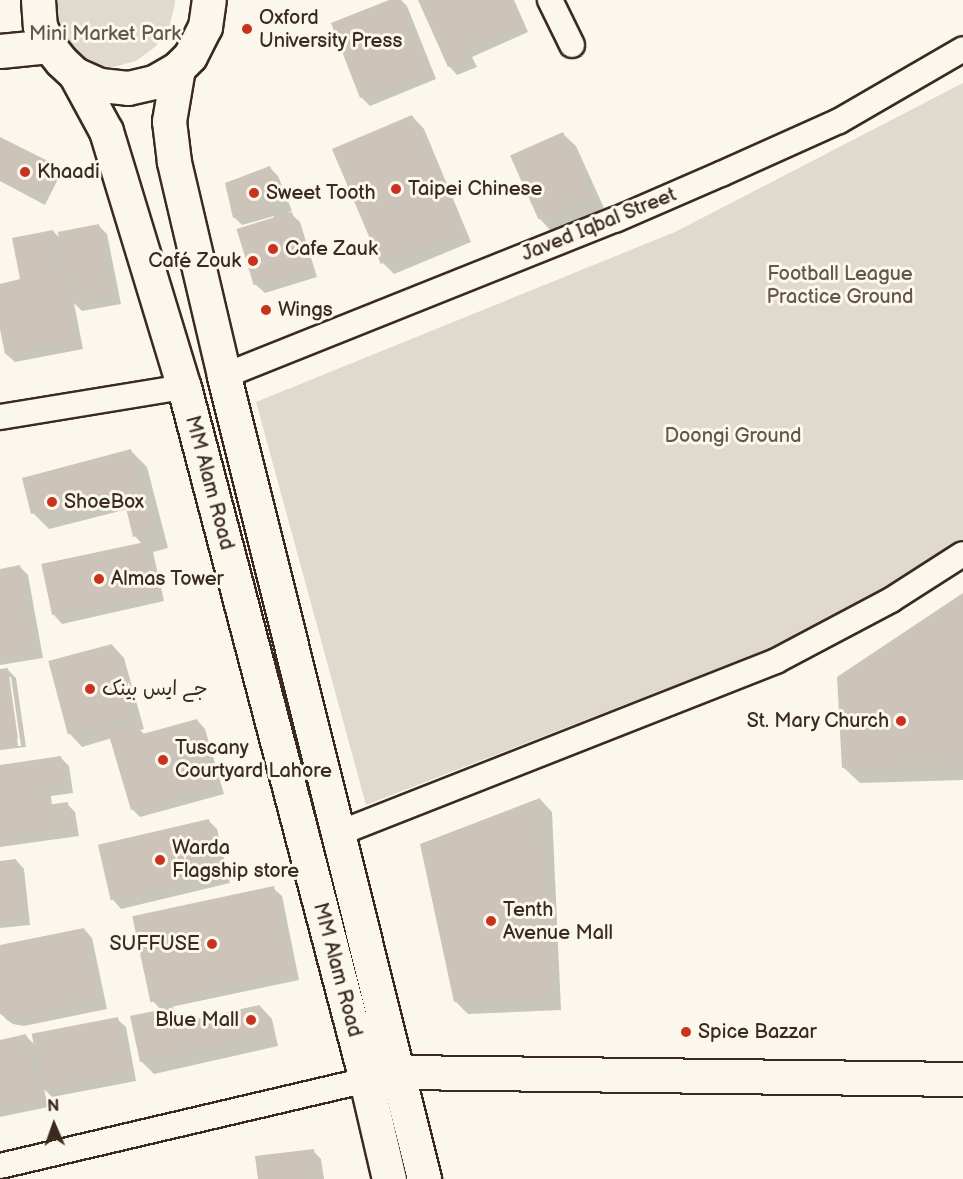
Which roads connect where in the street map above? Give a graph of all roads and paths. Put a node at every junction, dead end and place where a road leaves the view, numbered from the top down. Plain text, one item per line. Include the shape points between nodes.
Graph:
1 (38, 0) edge
2 (550, 0) edge
3 (215, 3) edge
4 (572, 45) dead end
5 (50, 46) junction
6 (963, 49) edge
7 (0, 51) edge
8 (178, 68) junction
9 (75, 74) junction
10 (224, 376) junction
11 (184, 387) junction
12 (0, 417) edge
13 (963, 554) edge
14 (338, 834) junction
15 (399, 1072) junction
16 (963, 1079) edge
17 (366, 1080) junction
18 (0, 1166) edge
19 (389, 1179) edge
20 (424, 1179) edge

1 - 5 street via 40,26
2 - 4 street
3 - 8 street via 199,42
5 - 7 street
5 - 9 street
6 - 10 street, Javed Iqbal Street via 839,121 721,174
8 - 9 street via 154,82 128,88 100,85
8 - 10 street, MM Alam Road via 169,121 174,162
9 - 11 street, MM Alam Road via 106,131
10 - 14 street, MM Alam Road
11 - 12 street
11 - 17 street, MM Alam Road
13 - 14 street via 891,600 776,661
14 - 15 street, MM Alam Road
15 - 16 street
15 - 20 street, MM Alam Road
17 - 18 street
17 - 19 street, MM Alam Road

